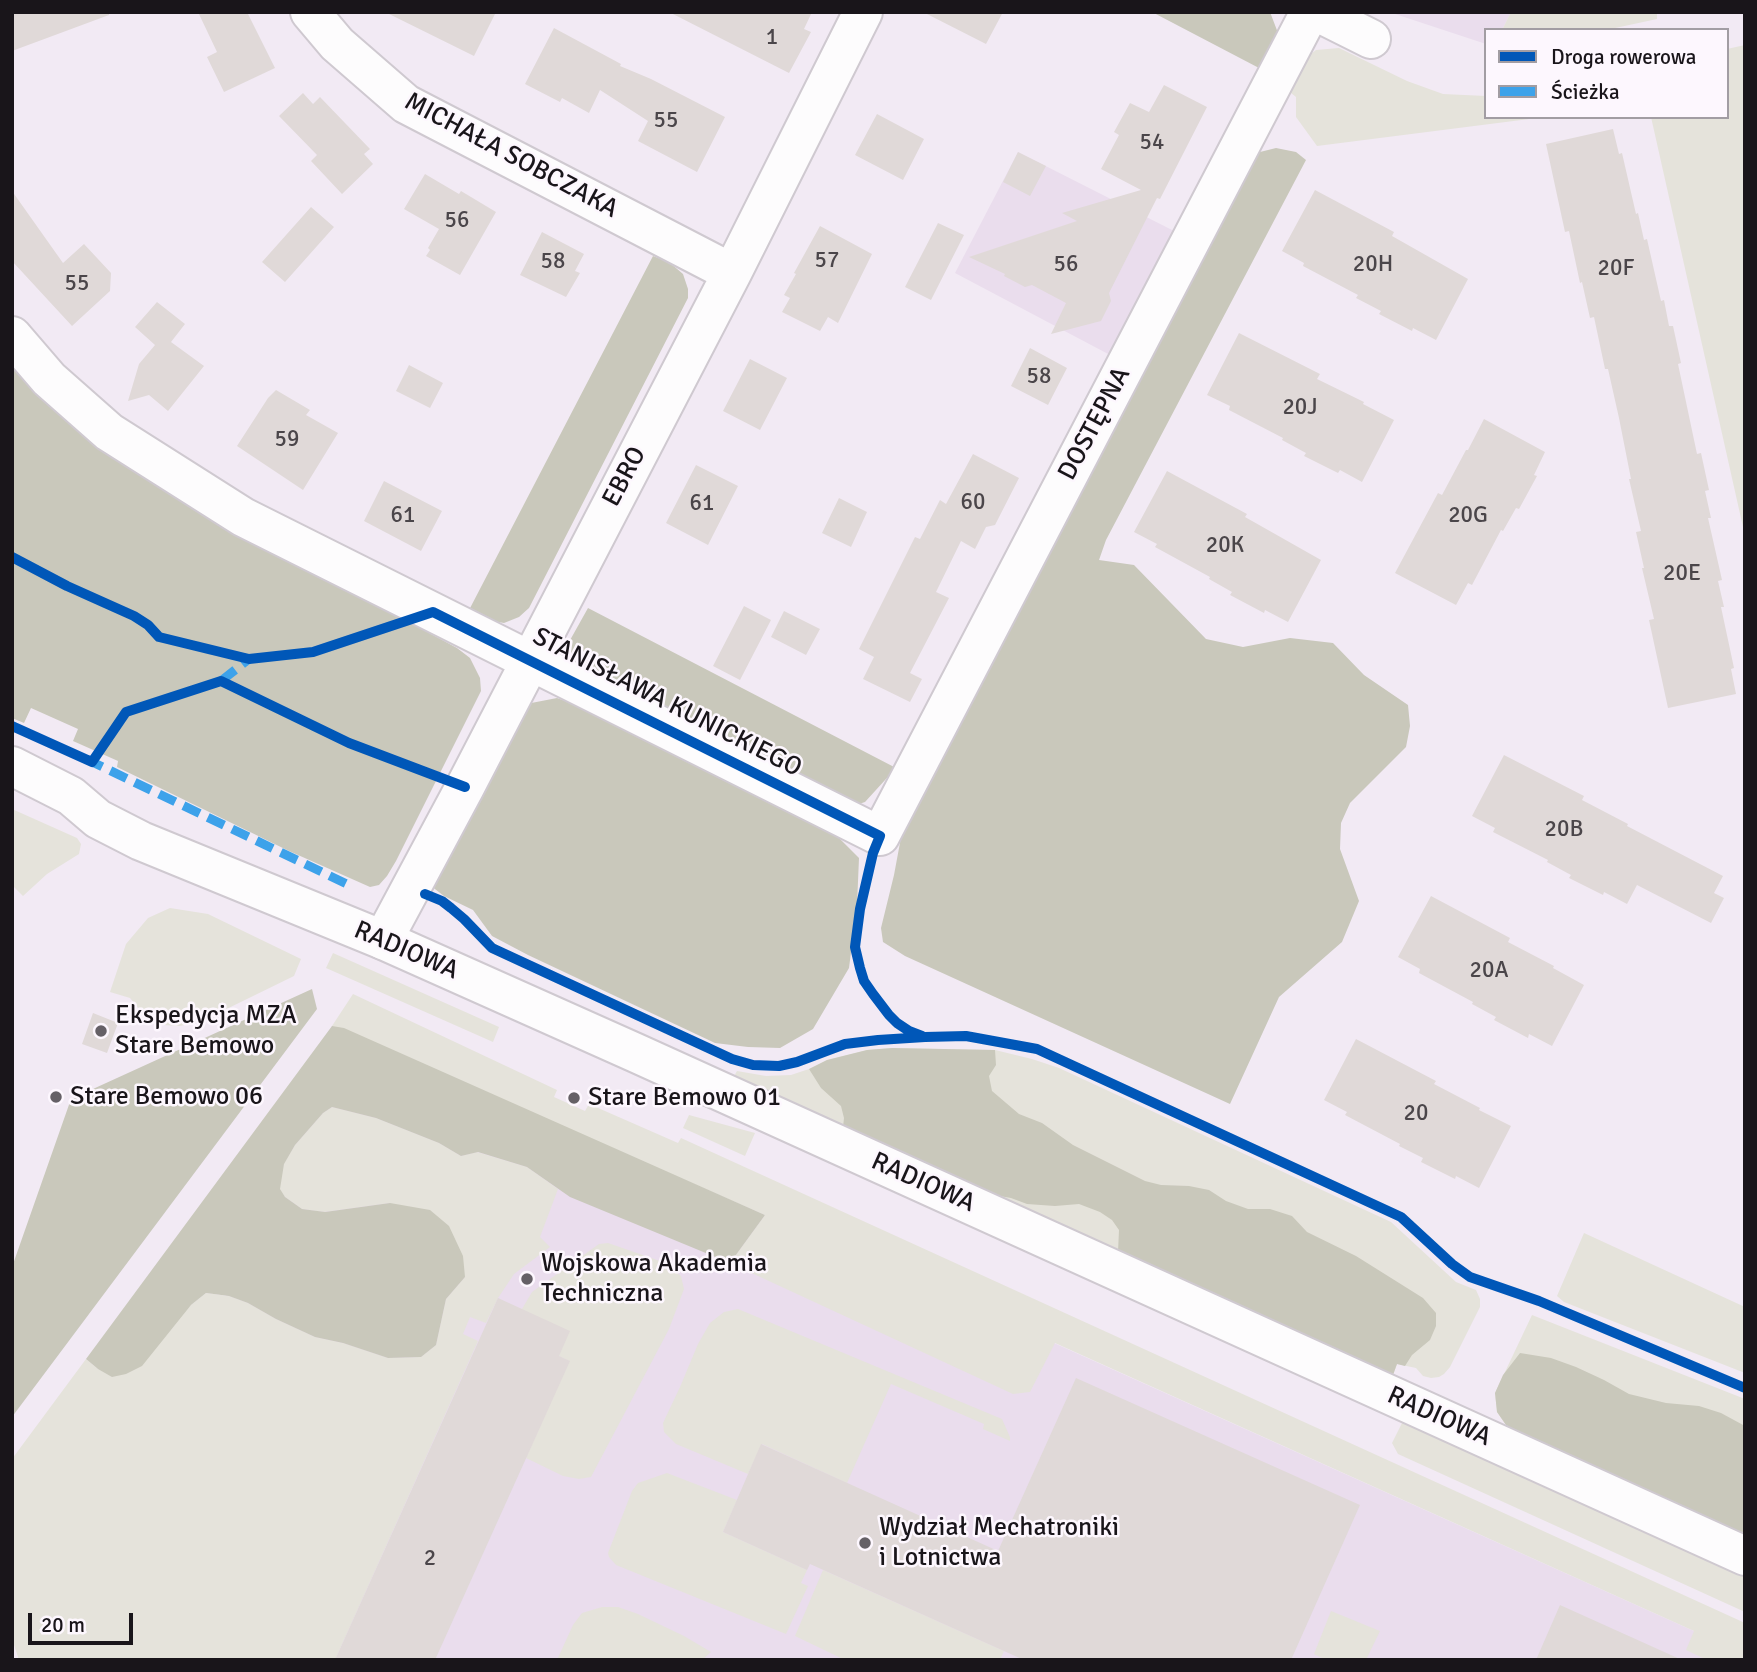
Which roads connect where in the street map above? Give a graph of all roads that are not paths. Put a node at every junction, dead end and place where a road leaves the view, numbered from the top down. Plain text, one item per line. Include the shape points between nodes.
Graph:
1 (310, 12) edge
2 (863, 12) edge
3 (1310, 12) edge
4 (1317, 12) edge
5 (1371, 39) dead end
6 (732, 273) junction
7 (12, 336) edge
8 (530, 660) junction
9 (12, 766) edge
10 (12, 793) edge
11 (98, 819) junction
12 (880, 836) joint
13 (383, 940) junction
14 (1745, 1556) edge

1 - 6 street, MICHAŁA SOBCZAKA via 337,44 406,104
2 - 6 street, EBRO
3 - 12 street, DOSTĘPNA
4 - 5 street
6 - 8 street, EBRO
7 - 8 street, STANISŁAWA KUNICKIEGO via 49,379 109,432 232,510
8 - 12 street, STANISŁAWA KUNICKIEGO
8 - 13 street, EBRO
9 - 11 street, RADIOWA via 71,796
10 - 11 street, RADIOWA via 65,816
11 - 13 street, RADIOWA
13 - 14 street, RADIOWA

